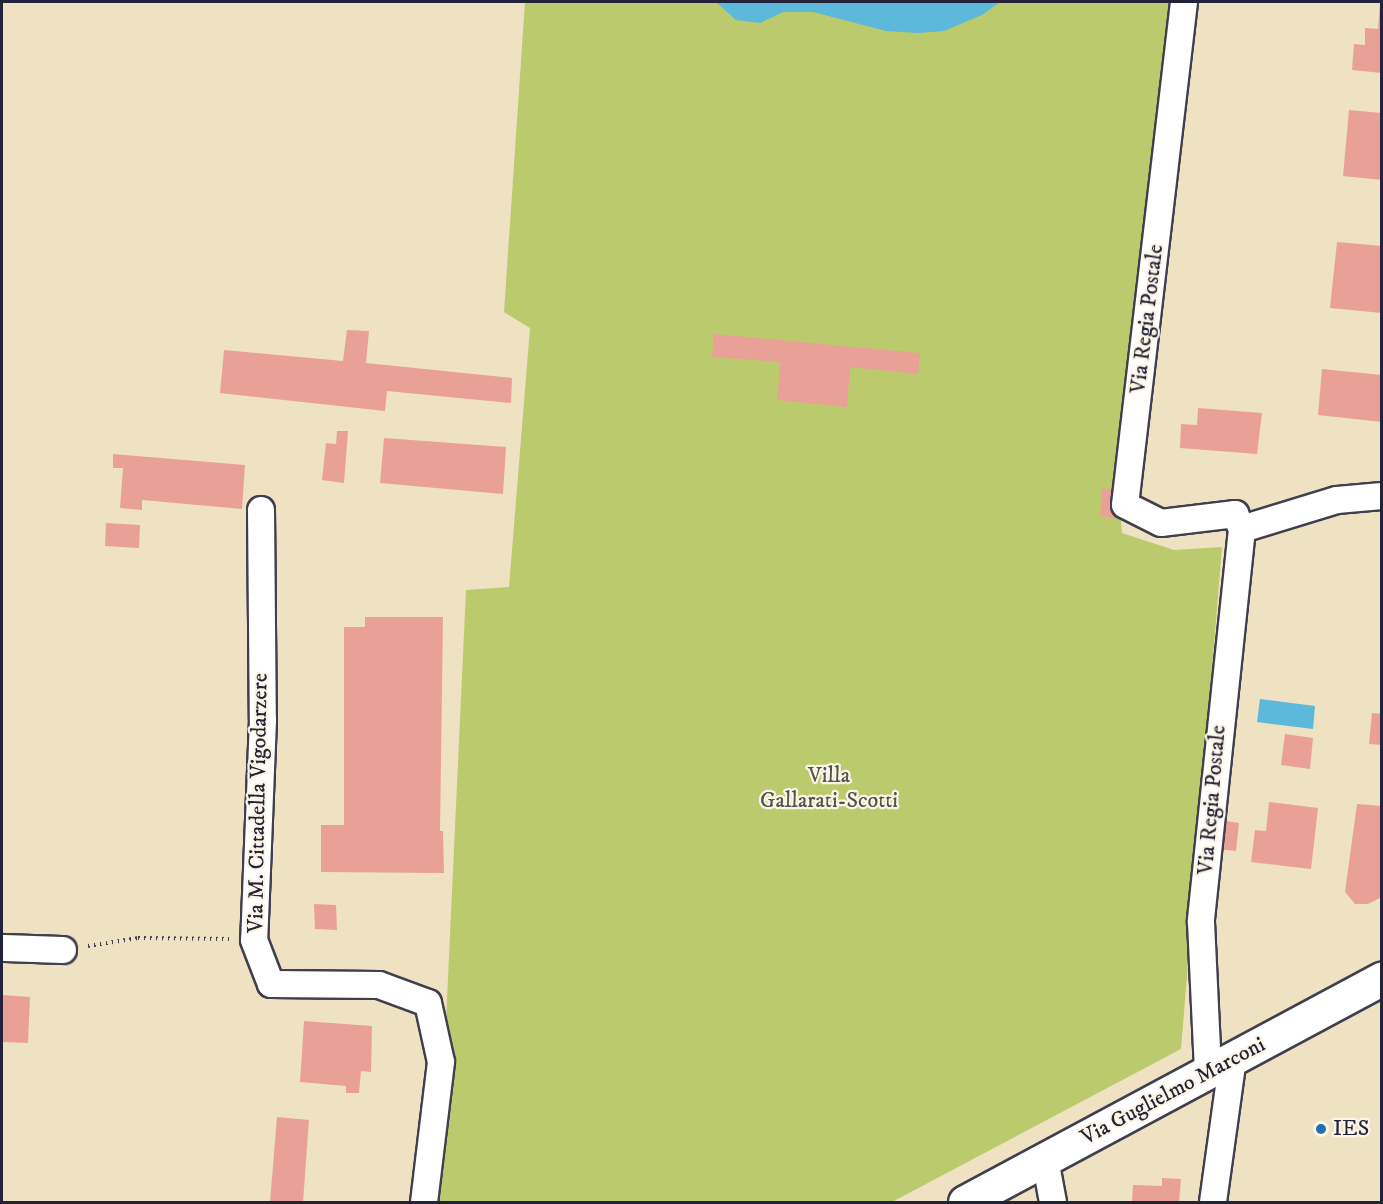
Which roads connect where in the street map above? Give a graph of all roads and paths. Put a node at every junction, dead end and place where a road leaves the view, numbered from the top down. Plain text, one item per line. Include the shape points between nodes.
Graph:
1 (1184, 2) edge
2 (1382, 496) edge
3 (261, 510) dead end
4 (1242, 530) junction
5 (254, 940) junction
6 (2, 948) edge
7 (63, 950) joint
8 (1382, 978) edge
9 (1221, 1065) junction
10 (1045, 1159) junction
11 (424, 1203) edge
12 (965, 1203) edge
13 (1053, 1203) edge
14 (1213, 1203) edge

1 - 4 street, Via Regia Postale via 1125,505 1161,523 1235,513
2 - 4 street via 1337,500
3 - 5 street, Via M. Cittadella Vigodarzere via 263,731
4 - 9 street, Via Regia Postale via 1201,922
5 - 7 path via 138,938
5 - 11 street, Via M. Cittadella Vigodarzere via 271,984 379,985 428,1003 441,1062
6 - 7 street
8 - 9 street, Via Guglielmo Marconi
9 - 10 street, Via Guglielmo Marconi
9 - 14 street, Via Regia Postale
10 - 12 street, Via Guglielmo Marconi
10 - 13 street

